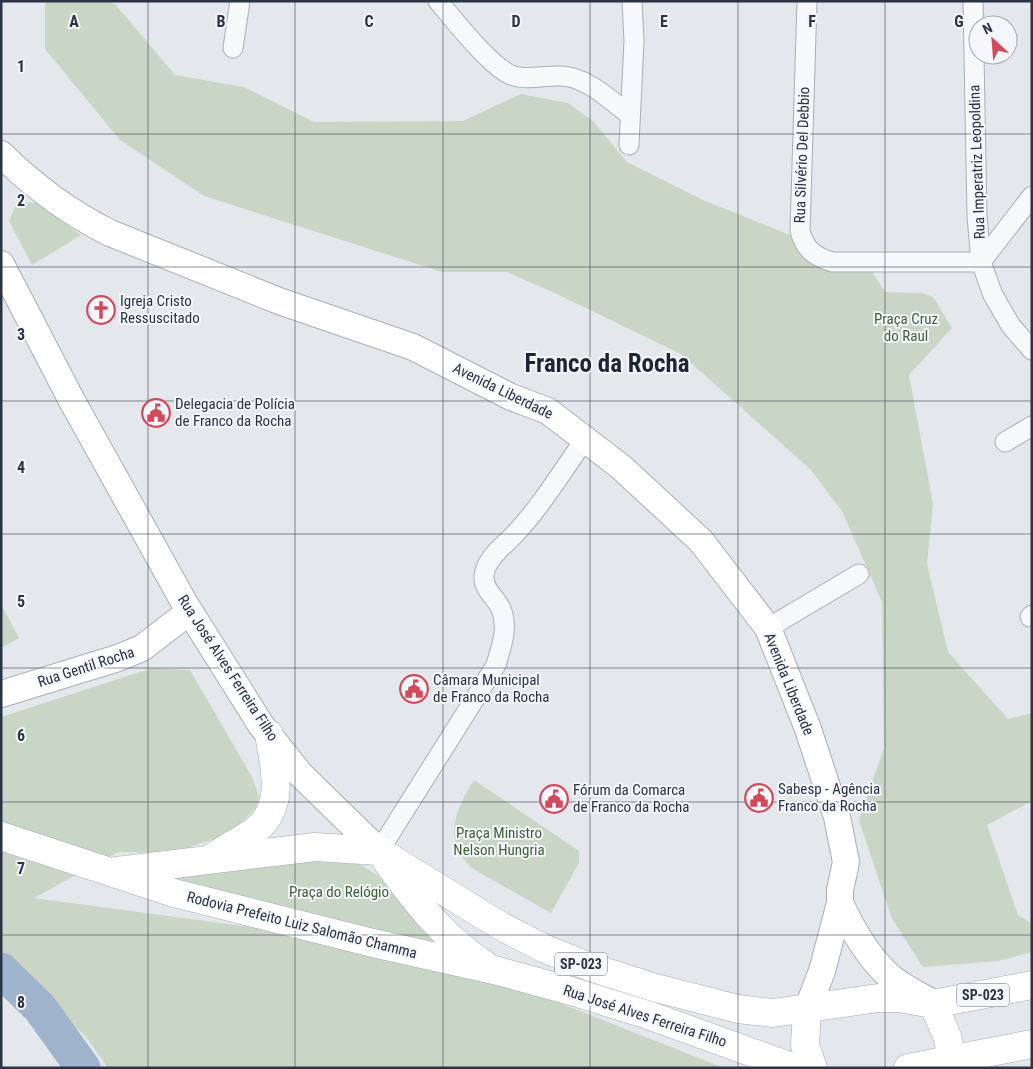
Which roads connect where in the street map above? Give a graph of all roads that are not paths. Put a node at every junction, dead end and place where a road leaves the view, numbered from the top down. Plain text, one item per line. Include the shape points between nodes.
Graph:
1 (240, 1) edge
2 (438, 1) edge
3 (632, 1) edge
4 (807, 1) edge
5 (973, 1) edge
6 (232, 48) dead end
7 (630, 114) junction
8 (629, 145) dead end
9 (1, 154) edge
10 (1032, 196) edge
11 (981, 262) junction
12 (1, 264) edge
13 (1032, 350) edge
14 (1032, 426) edge
15 (586, 438) junction
16 (1005, 442) dead end
17 (858, 574) dead end
18 (189, 612) junction
19 (768, 628) junction
20 (1, 694) edge
21 (269, 734) junction
22 (1, 836) edge
23 (378, 851) junction
24 (205, 861) junction
25 (112, 872) junction
26 (840, 903) junction
27 (494, 970) junction
28 (1032, 985) edge
29 (933, 1004) junction
30 (807, 1010) junction
31 (1032, 1044) edge
32 (955, 1063) edge
33 (920, 1067) edge
34 (795, 1068) edge
35 (813, 1068) edge

1 - 6 street
2 - 7 street via 475,43 510,74 520,77 573,77
3 - 7 street via 634,41
4 - 11 street, Rua Silvério Del Debbio via 800,231 807,248 818,257 833,262
5 - 11 street, Rua Imperatriz Leopoldina via 977,216
7 - 8 street
9 - 15 street, Avenida Liberdade via 51,197 110,233 279,301 412,347 511,397 548,411
10 - 11 street
11 - 13 street, Rua Imperatriz Leopoldina via 992,295 1011,326
12 - 18 street, Rua José Alves Ferreira Filho / SP-023 via 71,399
14 - 16 street
15 - 19 street, Avenida Liberdade via 701,541
15 - 23 street via 532,516 485,569 485,585 501,608 505,623 496,665
17 - 19 street
18 - 20 street, Rua Gentil Rocha via 142,648
18 - 21 street, Rua José Alves Ferreira Filho / SP-023
19 - 26 street, Avenida Liberdade via 808,729 837,817 846,862
21 - 23 street, Rua José Alves Ferreira Filho / SP-023 via 301,775
21 - 24 main road via 276,780 275,798 268,814 258,828
22 - 25 main road, SP-023
23 - 24 main road, SP-023 via 315,847
23 - 27 main road via 434,920 470,955
23 - 30 main road, Rua José Alves Ferreira Filho / SP-023 via 498,925 590,967 738,1009 773,1013
24 - 25 main road, SP-023
25 - 27 main road, Rodovia Prefeito Luiz Salomão Chamma / SP-023 via 174,893
26 - 29 street via 861,943 887,975
26 - 30 street, Avenida Liberdade via 822,971
27 - 34 main road, Rua José Alves Ferreira Filho / SP-023 via 648,1015
28 - 29 main road, SP-023
29 - 30 main road, SP-023 via 878,998
29 - 32 main road
30 - 35 main road via 805,1045
31 - 32 main road
32 - 33 main road

